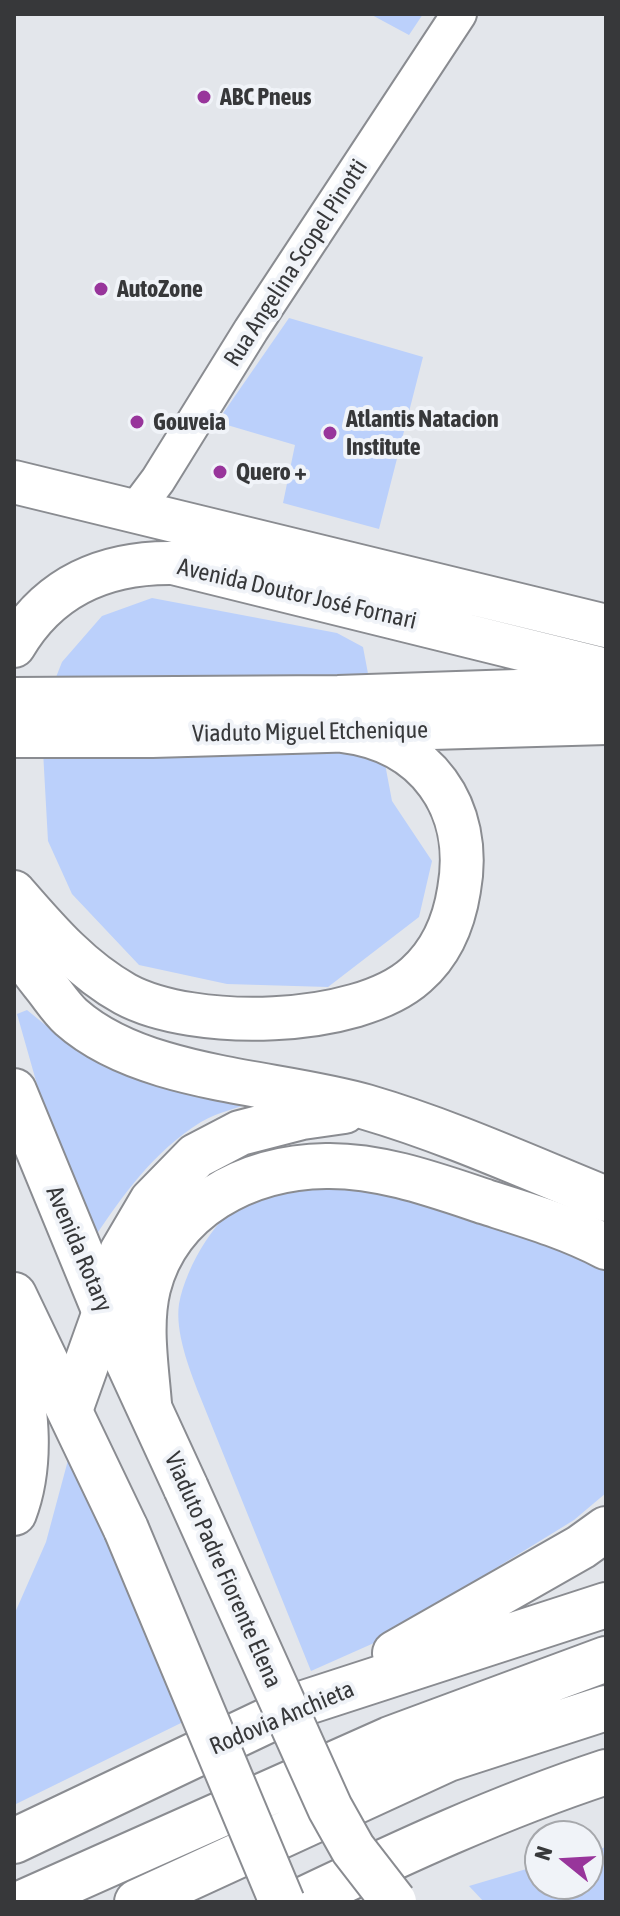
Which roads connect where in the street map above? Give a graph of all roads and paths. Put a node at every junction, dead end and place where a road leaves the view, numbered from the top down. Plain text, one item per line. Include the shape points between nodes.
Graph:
1 (459, 14) edge
2 (14, 482) edge
3 (134, 512) junction
4 (606, 626) edge
5 (14, 646) edge
6 (606, 670) edge
7 (606, 688) edge
8 (14, 699) edge
9 (339, 720) junction
10 (606, 723) edge
11 (14, 736) edge
12 (14, 892) edge
13 (14, 939) edge
14 (14, 1091) edge
15 (366, 1107) junction
16 (606, 1199) edge
17 (606, 1247) edge
18 (14, 1295) edge
19 (105, 1312) junction
20 (14, 1336) edge
21 (149, 1404) junction
22 (70, 1410) junction
23 (14, 1513) edge
24 (606, 1529) edge
25 (606, 1605) edge
26 (606, 1659) edge
27 (321, 1697) junction
28 (606, 1708) edge
29 (606, 1772) edge
30 (14, 1841) edge
31 (24, 1902) edge
32 (137, 1902) edge
33 (282, 1902) edge
34 (298, 1902) edge
35 (394, 1902) edge

1 - 3 street, Rua Angelina Scopel Pinotti
2 - 3 street, Avenida Doutor José Fornari
3 - 4 street, Avenida Doutor José Fornari
5 - 6 street, Avenida Doutor José Fornari via 60,593 93,576 141,562 173,563
7 - 9 street, Viaduto Miguel Etchenique
8 - 9 street, Viaduto Miguel Etchenique
9 - 10 street, Viaduto Miguel Etchenique
9 - 11 street, Viaduto Miguel Etchenique
9 - 12 street via 395,745 427,769 450,802 461,840 461,880 443,941 417,974 382,997 342,1009 268,1018 194,1015 153,1006 97,977
13 - 15 main road via 70,1016 124,1050 171,1066
14 - 19 main road, Avenida Rotary
15 - 16 main road
15 - 19 main road via 240,1133 196,1156 152,1201 122,1252
17 - 21 main road via 424,1181 369,1171 327,1166 231,1186 177,1229 159,1259 146,1310
18 - 22 main road
19 - 21 main road, Avenida Rotary
19 - 22 main road
20 - 23 main road via 27,1440
21 - 35 main road, Viaduto Padre Fiorente Elena, bridge via 330,1808 353,1849
22 - 33 main road, bridge via 126,1529
24 - 27 main road
25 - 27 main road, Rodovia Anchieta
26 - 31 main road via 390,1739
27 - 30 main road, Rodovia Anchieta
28 - 32 main road via 448,1759
29 - 34 main road via 441,1834

